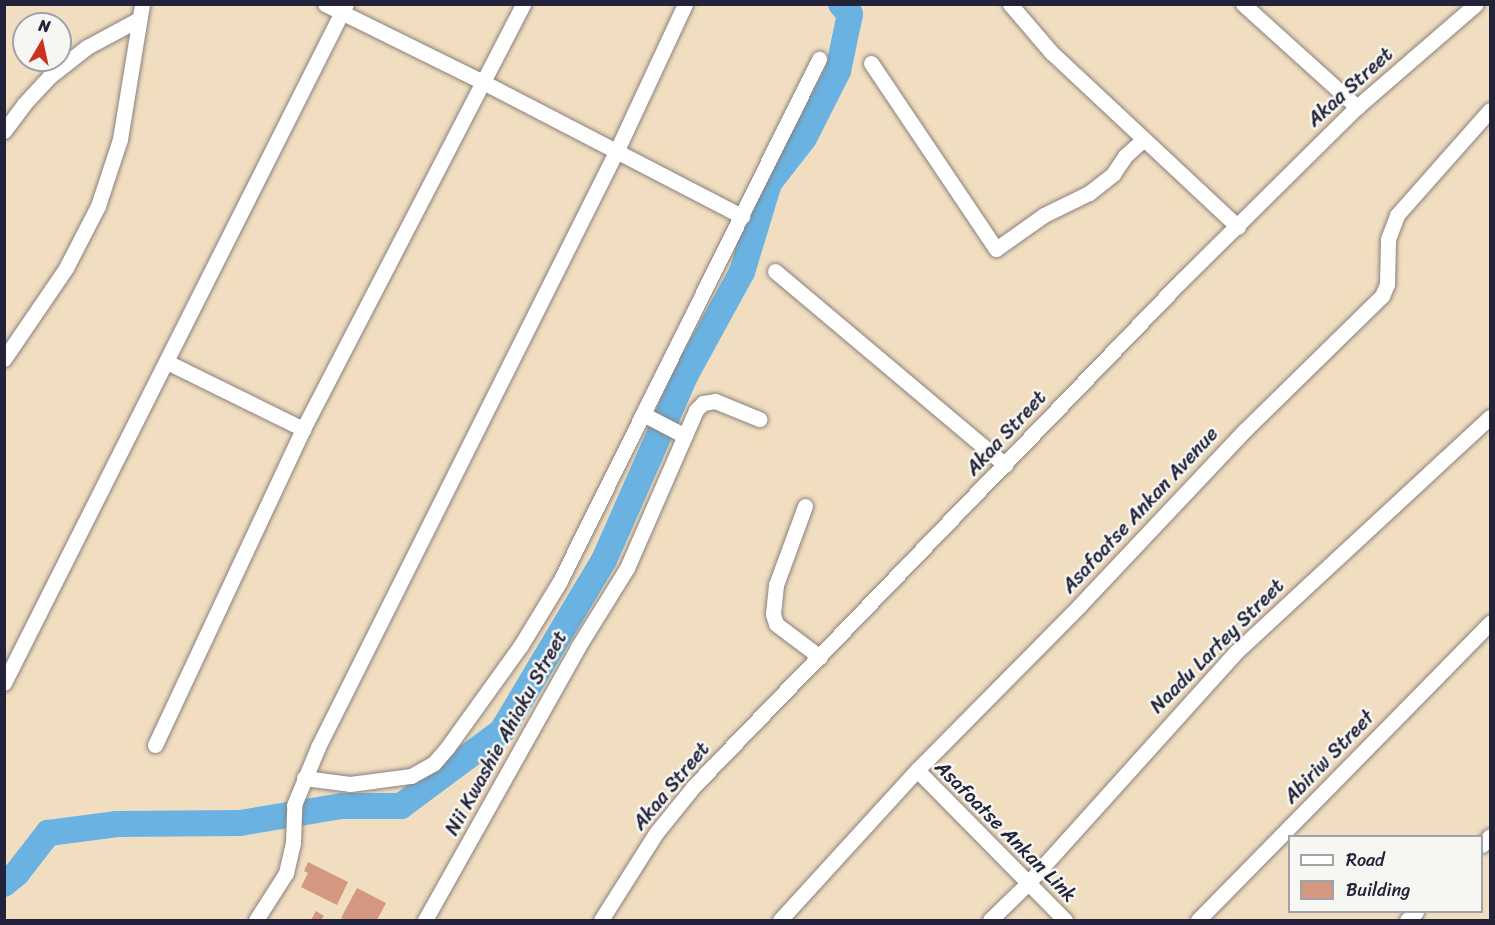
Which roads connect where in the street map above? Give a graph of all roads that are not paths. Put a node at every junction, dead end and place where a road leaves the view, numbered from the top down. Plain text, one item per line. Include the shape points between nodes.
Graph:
1 (325, 4) edge
2 (522, 4) edge
3 (685, 4) edge
4 (1010, 4) edge
5 (1243, 4) edge
6 (1476, 4) edge
7 (343, 9) edge
8 (140, 12) edge
9 (819, 59) dead end
10 (871, 63) dead end
11 (483, 82) junction
12 (1357, 107) junction
13 (1491, 110) edge
14 (4, 131) edge
15 (1144, 139) junction
16 (617, 150) junction
17 (742, 216) junction
18 (1238, 227) junction
19 (775, 271) dead end
20 (4, 359) edge
21 (167, 362) junction
22 (648, 416) junction
23 (1491, 417) edge
24 (759, 419) dead end
25 (303, 429) junction
26 (679, 433) junction
27 (1005, 465) junction
28 (805, 506) dead end
29 (1490, 624) edge
30 (820, 657) junction
31 (4, 683) edge
32 (155, 746) dead end
33 (917, 770) junction
34 (304, 778) junction
35 (1028, 883) junction
36 (256, 921) edge
37 (425, 921) edge
38 (601, 921) edge
39 (780, 921) edge
40 (990, 921) edge
41 (1065, 921) edge
42 (1198, 921) edge

1 - 7 street
2 - 11 street
3 - 16 street
4 - 15 street via 1051,52
5 - 12 street
6 - 12 street, Akaa Street
7 - 11 street
7 - 21 street
8 - 14 street via 50,76
8 - 20 street via 120,139 98,206 66,268
9 - 17 street
10 - 15 street via 996,249 1044,215 1089,193 1113,174
11 - 16 street
11 - 25 street
12 - 18 street, Akaa Street
13 - 33 street, Asafoatse Ankan Avenue via 1397,215 1388,239 1387,284 1382,296 1244,431
15 - 18 street
16 - 17 street
16 - 34 street
17 - 22 street
18 - 27 street, Akaa Street via 1181,280
19 - 27 street
21 - 25 street
21 - 31 street
22 - 26 street
22 - 34 street via 560,581 521,645 434,763 411,776 350,784
23 - 35 street, Naadu Lartey Street via 1236,652
24 - 26 street, Nii Kwashie Ahiaku Street via 715,400 703,403
25 - 32 street
26 - 37 street, Nii Kwashie Ahiaku Street via 627,568 578,647
27 - 30 street, Akaa Street
28 - 30 street via 776,585 773,614 776,624
29 - 42 street, Abiriw Street
30 - 38 street, Akaa Street via 694,786 650,842
33 - 35 street, Asafoatse Ankan Link
33 - 39 street, Asafoatse Ankan Avenue
34 - 36 street via 294,806 286,873
35 - 40 street, Naadu Lartey Street
35 - 41 street, Asafoatse Ankan Link

